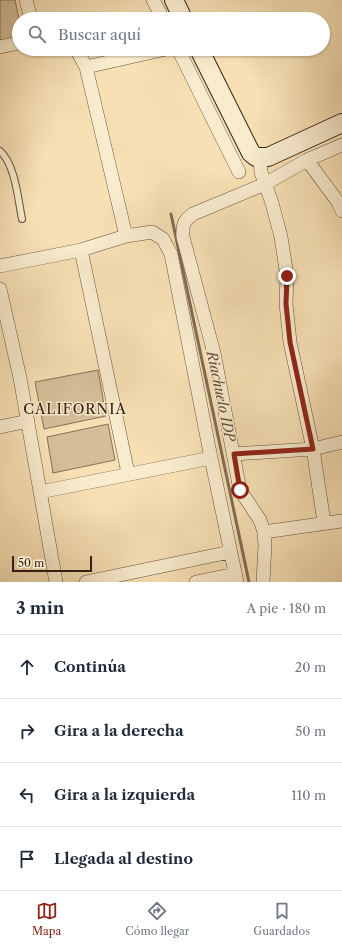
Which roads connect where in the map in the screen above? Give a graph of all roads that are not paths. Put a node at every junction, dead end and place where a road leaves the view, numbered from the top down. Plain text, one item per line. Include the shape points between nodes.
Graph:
1 (26, 0) edge
2 (153, 0) edge
3 (174, 0) edge
4 (29, 12) edge
5 (159, 12) edge
6 (180, 12) edge
7 (12, 44) edge
8 (0, 47) edge
9 (80, 56) edge
10 (135, 56) edge
11 (181, 56) edge
12 (202, 56) edge
13 (86, 67) junction
14 (342, 124) edge
15 (342, 145) edge
16 (0, 152) edge
17 (260, 158) junction
18 (308, 160) junction
19 (239, 172) dead end
20 (265, 184) junction
21 (342, 211) edge
22 (22, 219) dead end
23 (126, 236) junction
24 (81, 250) junction
25 (0, 266) edge
26 (0, 289) edge
27 (28, 421) junction
28 (0, 427) edge
29 (342, 442) edge
30 (313, 449) junction
31 (234, 454) junction
32 (211, 458) junction
33 (128, 473) junction
34 (40, 492) junction
35 (342, 521) edge
36 (324, 522) junction
37 (264, 532) junction
38 (230, 552) junction
39 (236, 578) edge
40 (56, 582) edge
41 (86, 582) edge
42 (196, 582) edge
43 (263, 582) edge

1 - 4 street
2 - 5 street
3 - 6 main road
7 - 8 street
9 - 13 street
10 - 13 street
11 - 19 street
12 - 17 main road via 251,153
13 - 23 street
14 - 17 main road via 268,157
15 - 18 street
16 - 22 lane via 6,156 11,168
17 - 20 street
18 - 20 street
18 - 21 street
20 - 30 street via 281,237 287,276 286,304 290,342
20 - 31 street via 193,214 186,219 182,227 214,353
23 - 24 street
23 - 32 street via 152,232 163,239 171,254
24 - 25 street
24 - 33 street
26 - 27 street
27 - 28 street
27 - 34 street
29 - 30 street
30 - 31 street
30 - 36 street
31 - 37 street via 240,490 260,520
32 - 33 street
32 - 38 street
33 - 34 street
34 - 40 street
35 - 36 street
36 - 37 street
37 - 43 street
38 - 39 street
38 - 41 street
39 - 42 street

